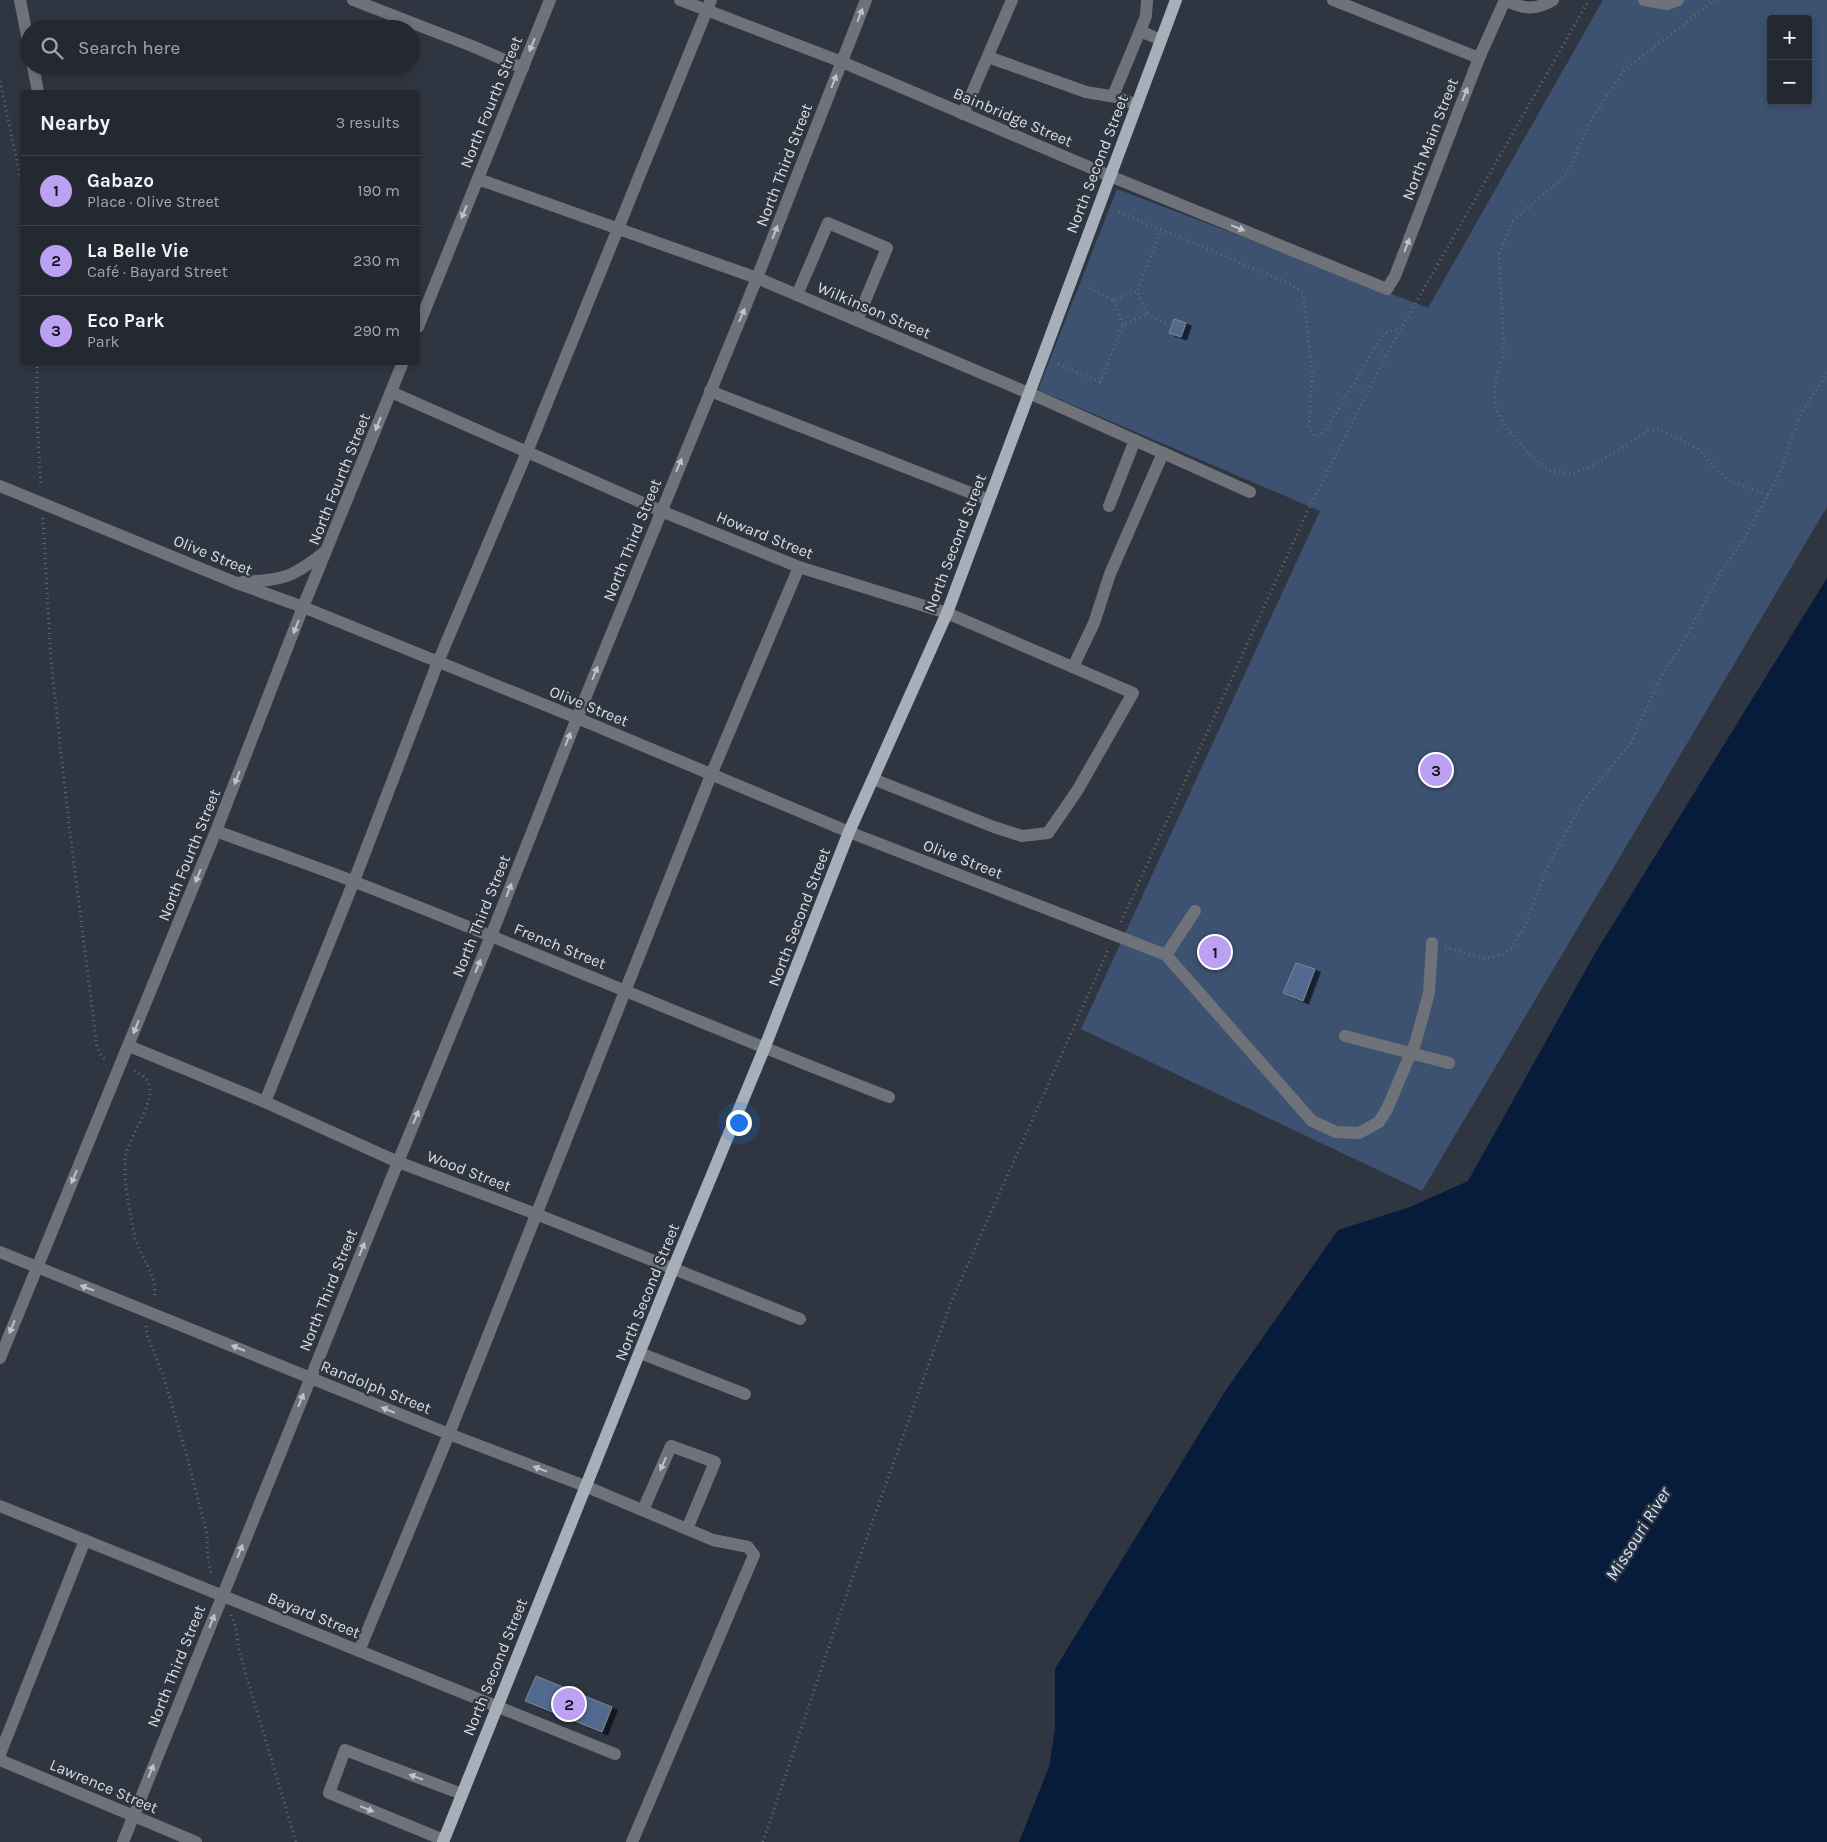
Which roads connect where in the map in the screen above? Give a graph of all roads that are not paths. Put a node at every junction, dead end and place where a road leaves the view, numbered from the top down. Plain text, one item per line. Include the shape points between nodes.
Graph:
1 (20, 0) edge
2 (353, 0) edge
3 (550, 0) edge
4 (680, 0) edge
5 (866, 0) edge
6 (1012, 0) edge
7 (1147, 0) edge
8 (1176, 0) edge
9 (1333, 0) edge
10 (1505, 0) edge
11 (1553, 0) edge
12 (1644, 0) edge
13 (1678, 0) edge
14 (709, 5) edge
15 (24, 20) edge
16 (405, 20) edge
17 (420, 26) edge
18 (1140, 31) junction
19 (1161, 40) junction
20 (988, 57) junction
21 (1479, 58) junction
22 (842, 62) junction
23 (523, 68) junction
24 (35, 75) edge
25 (38, 90) edge
26 (1113, 96) junction
27 (1137, 105) junction
28 (963, 114) junction
29 (1110, 176) junction
30 (478, 179) junction
31 (618, 228) junction
32 (757, 278) junction
33 (1387, 289) joint
34 (797, 295) junction
35 (857, 320) junction
36 (420, 322) edge
37 (402, 365) edge
38 (710, 391) junction
39 (391, 392) junction
40 (1028, 393) junction
41 (1135, 440) junction
42 (527, 452) junction
43 (1163, 453) junction
44 (0, 486) edge
45 (1250, 492) dead end
46 (989, 500) junction
47 (1109, 506) dead end
48 (661, 510) junction
49 (328, 550) junction
50 (798, 567) junction
51 (234, 582) junction
52 (303, 607) junction
53 (947, 613) junction
54 (438, 662) junction
55 (1073, 667) junction
56 (576, 718) junction
57 (711, 774) junction
58 (873, 779) junction
59 (216, 831) junction
60 (849, 832) junction
61 (354, 882) junction
62 (1195, 911) dead end
63 (491, 936) junction
64 (1432, 943) road end
65 (1166, 955) junction
66 (625, 991) junction
67 (1345, 1036) dead end
68 (129, 1046) junction
69 (764, 1049) junction
70 (1411, 1052) junction
71 (1449, 1063) dead end
72 (889, 1097) dead end
73 (265, 1102) junction
74 (398, 1162) junction
75 (536, 1214) junction
76 (0, 1252) edge
77 (36, 1268) junction
78 (673, 1268) junction
79 (800, 1319) dead end
80 (640, 1353) junction
81 (0, 1358) edge
82 (310, 1378) junction
83 (745, 1394) dead end
84 (449, 1434) junction
85 (585, 1486) junction
86 (0, 1506) edge
87 (642, 1510) junction
88 (687, 1529) junction
89 (85, 1540) junction
90 (222, 1596) junction
91 (359, 1652) junction
92 (496, 1707) junction
93 (0, 1754) edge
94 (615, 1754) dead end
95 (0, 1760) edge
96 (462, 1794) junction
97 (133, 1816) junction
98 (443, 1841) edge
99 (123, 1842) edge
100 (196, 1842) edge
101 (632, 1842) edge

1 - 15 street
2 - 16 street
3 -> 23 street, North Fourth Street
4 - 14 street, Bainbridge Street
22 -> 5 street, North Third Street
6 - 20 street
7 - 18 street via 1146,16
8 - 19 main road, North Second Street
9 - 21 street
10 - 11 street via 1521,8 1542,6
10 - 21 street, North Main Street
12 - 13 street via 1667,4
14 - 22 street, Bainbridge Street
14 - 31 street
17 - 23 street
18 - 19 street
18 - 26 street
19 - 27 main road, North Second Street
20 - 26 street via 1086,92
20 - 28 street
33 -> 21 street, North Main Street via 1395,276
22 - 28 street, Bainbridge Street
32 -> 22 street, North Third Street
23 - 30 street, North Fourth Street
24 - 25 street
26 - 27 street
27 - 29 main road, North Second Street
28 - 29 street, Bainbridge Street
29 -> 33 street, Bainbridge Street
29 - 40 main road, North Second Street
30 - 31 street, Wilkinson Street
30 -> 36 street, North Fourth Street
31 - 32 street, Wilkinson Street
31 - 42 street
32 - 34 street, Wilkinson Street
38 -> 32 street, North Third Street
34 - 35 street, Wilkinson Street
34 - 35 street via 828,223 887,248
35 - 40 street, Wilkinson Street
37 - 39 street, North Fourth Street
38 - 46 street
48 -> 38 street, North Third Street
39 - 42 street, Howard Street
39 -> 49 street, North Fourth Street
40 - 41 street, Wilkinson Street
40 - 46 main road, North Second Street
41 - 43 street, Wilkinson Street
41 - 47 street
42 - 48 street, Howard Street
42 - 54 street
43 - 45 street, Wilkinson Street
43 - 55 street
44 - 51 street, Olive Street
46 - 53 main road, North Second Street
48 - 50 street, Howard Street
56 -> 48 street, North Third Street
49 - 51 street via 289,576 273,581
49 - 52 street, North Fourth Street
50 - 53 street, Howard Street
50 - 57 street
51 - 52 street, Olive Street
52 - 54 street, Olive Street
52 -> 59 street, North Fourth Street
53 - 55 street, Howard Street
53 - 58 main road, North Second Street
54 - 56 street, Olive Street
54 - 61 street
55 - 58 street, Howard Street via 1133,693 1077,791 1048,833 1022,836
56 - 57 street, Olive Street
63 -> 56 street, North Third Street
57 - 60 street, Olive Street
57 - 66 street
58 - 60 main road, North Second Street
59 - 61 street, French Street
59 -> 68 street, North Fourth Street
60 - 65 street, Olive Street
60 - 69 main road, North Second Street
61 - 63 street, French Street
61 - 73 street
62 - 65 street
63 - 66 street, French Street
74 -> 63 street, North Third Street
64 - 70 street via 1429,993
65 - 70 street via 1312,1121 1336,1132 1359,1133 1379,1122
66 - 69 street, French Street
66 - 75 street
67 - 70 street
68 - 73 street, Wood Street
68 -> 77 street, North Fourth Street
69 - 72 street, French Street
69 - 78 main road, North Second Street
70 - 71 street
73 - 74 street, Wood Street
74 - 75 street, Wood Street
82 -> 74 street, North Third Street
75 - 78 street, Wood Street
75 - 84 street
76 - 77 street, Randolph Street
77 -> 81 street, North Fourth Street
82 -> 77 street, Randolph Street
78 - 79 street, Wood Street
78 - 80 main road, North Second Street
80 - 83 street
80 - 85 main road, North Second Street
84 -> 82 street, Randolph Street
90 -> 82 street, North Third Street
85 -> 84 street, Randolph Street
84 - 91 street
85 - 87 street, Randolph Street
85 - 92 main road, North Second Street
86 - 89 street, Bayard Street
87 - 88 street, Randolph Street
88 -> 87 street via 715,1462 671,1446
88 - 101 street, Randolph Street via 713,1540 748,1546 754,1556
89 - 90 street, Bayard Street
89 - 93 street
90 - 91 street, Bayard Street
97 -> 90 street, North Third Street
91 - 92 street, Bayard Street
92 - 94 street, Bayard Street
92 - 96 main road, North Second Street
95 - 97 street, Lawrence Street
96 - 98 main road, North Second Street
96 -> 98 street via 345,1750 329,1793
97 - 99 street, North Third Street
97 - 100 street, Lawrence Street

